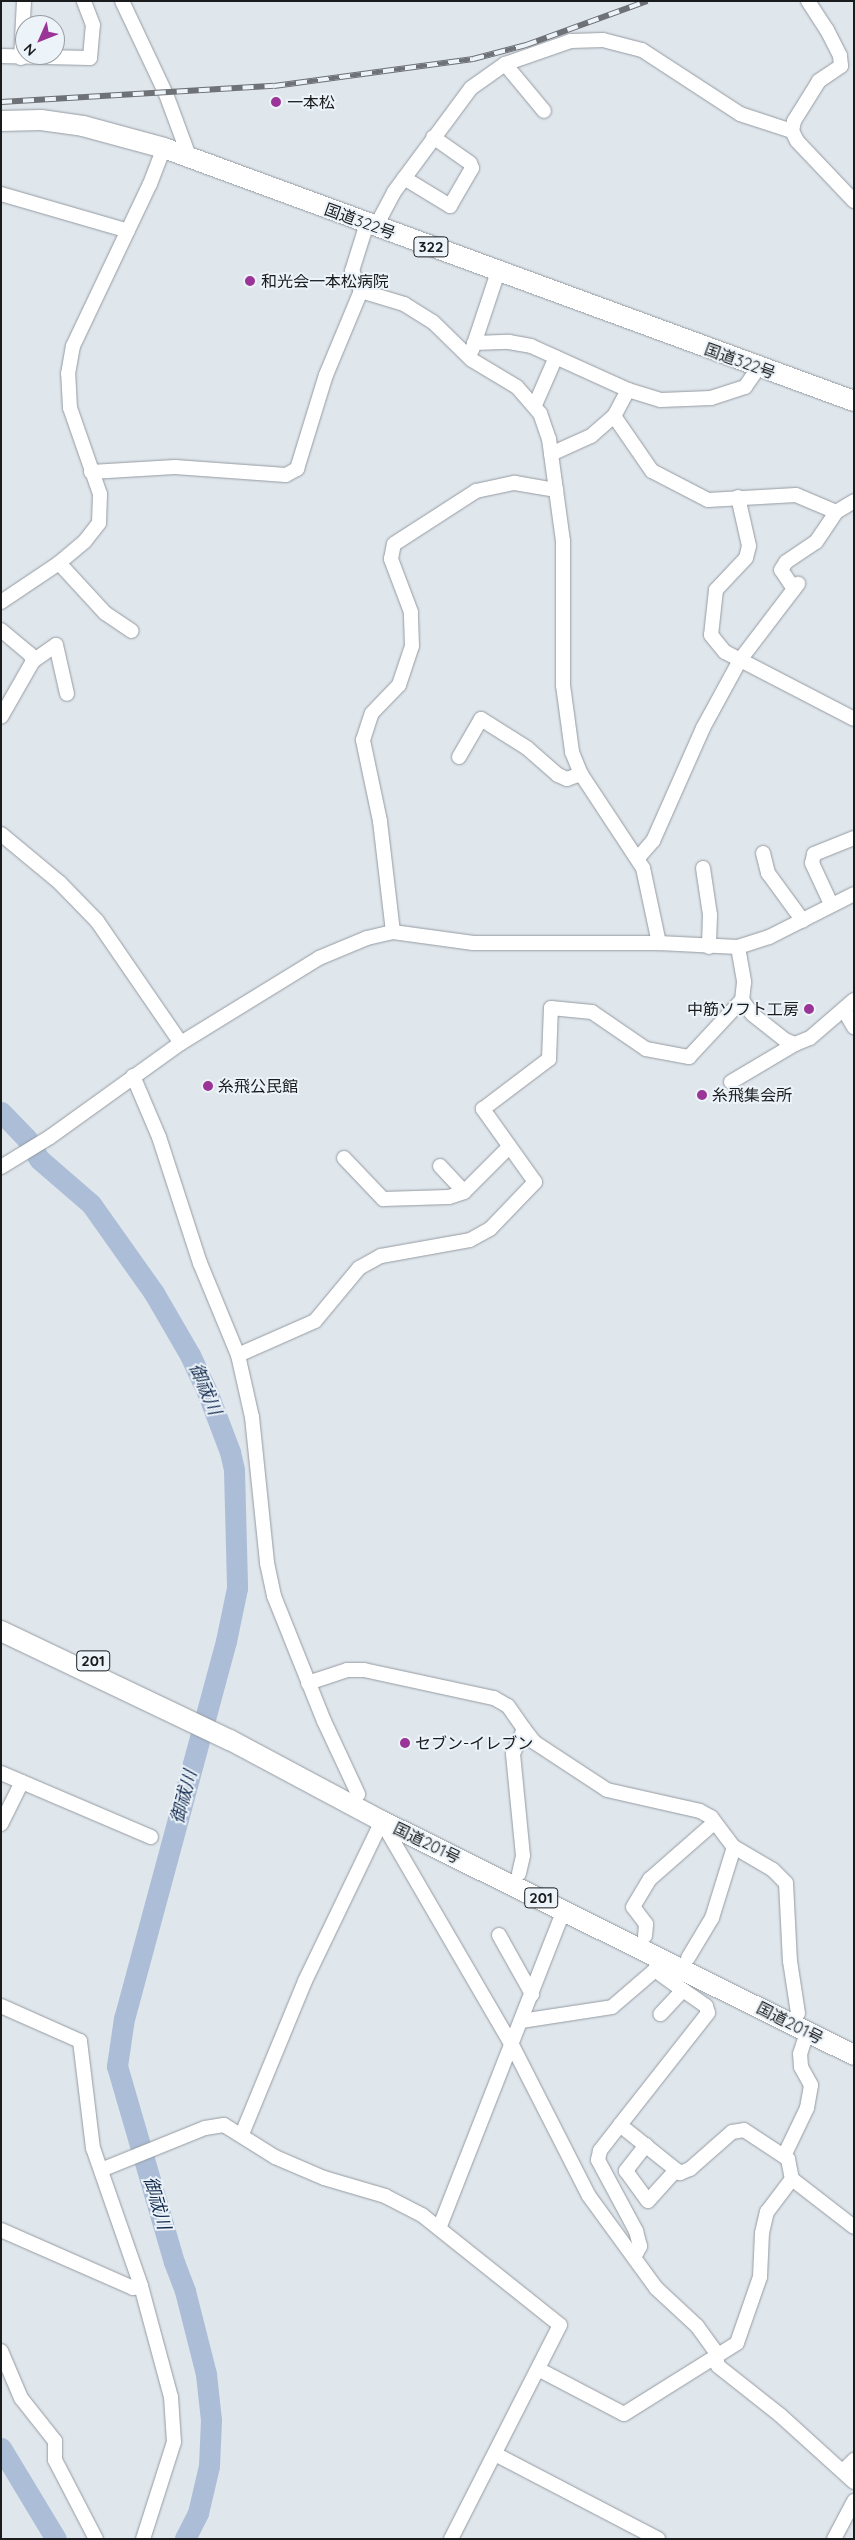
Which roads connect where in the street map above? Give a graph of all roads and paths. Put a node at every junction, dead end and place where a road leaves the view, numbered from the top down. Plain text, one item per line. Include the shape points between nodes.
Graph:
1 (24, 1) edge
2 (84, 1) edge
3 (122, 1) edge
4 (808, 1) edge
5 (23, 15) edge
6 (1, 56) edge
7 (15, 57) edge
8 (65, 58) edge
9 (505, 64) junction
10 (544, 111) dead end
11 (1, 121) edge
12 (792, 131) junction
13 (433, 138) junction
14 (164, 148) junction
15 (190, 159) junction
16 (404, 178) junction
17 (1, 194) edge
18 (854, 201) edge
19 (371, 225) junction
20 (128, 231) junction
21 (498, 272) junction
22 (361, 291) junction
23 (474, 343) junction
24 (556, 356) junction
25 (470, 358) junction
26 (759, 367) junction
27 (628, 390) junction
28 (854, 401) edge
29 (535, 405) junction
30 (614, 416) junction
31 (551, 454) junction
32 (92, 472) junction
33 (556, 490) junction
34 (738, 497) junction
35 (854, 501) edge
36 (836, 512) junction
37 (59, 563) junction
38 (1, 602) edge
39 (1, 630) edge
40 (132, 631) dead end
41 (740, 660) junction
42 (33, 661) junction
43 (68, 694) dead end
44 (1, 717) edge
45 (854, 719) edge
46 (458, 757) dead end
47 (581, 774) junction
48 (1, 834) edge
49 (854, 838) edge
50 (763, 853) dead end
51 (638, 858) junction
52 (704, 868) dead end
53 (854, 894) edge
54 (831, 904) junction
55 (802, 921) junction
56 (393, 932) junction
57 (660, 943) junction
58 (709, 947) junction
59 (738, 947) junction
60 (742, 1000) junction
61 (849, 1005) edge
62 (854, 1027) edge
63 (181, 1043) junction
64 (795, 1044) junction
65 (133, 1076) junction
66 (731, 1082) dead end
67 (510, 1147) junction
68 (344, 1158) dead end
69 (3, 1166) edge
70 (440, 1166) dead end
71 (464, 1192) junction
72 (238, 1355) junction
73 (1, 1616) edge
74 (1, 1631) edge
75 (308, 1682) junction
76 (184, 1712) junction
77 (524, 1729) junction
78 (232, 1735) junction
79 (1, 1773) edge
80 (22, 1782) junction
81 (358, 1794) junction
82 (382, 1821) junction
83 (714, 1822) junction
84 (1, 1824) edge
85 (151, 1837) dead end
86 (734, 1848) junction
87 (519, 1874) junction
88 (564, 1909) junction
89 (499, 1935) dead end
90 (644, 1936) junction
91 (688, 1958) junction
92 (658, 1964) junction
93 (683, 1990) junction
94 (532, 1994) junction
95 (1, 2006) edge
96 (798, 2013) junction
97 (660, 2014) dead end
98 (521, 2021) junction
99 (807, 2032) junction
100 (854, 2040) edge
101 (512, 2045) junction
102 (854, 2055) edge
103 (620, 2125) junction
104 (242, 2134) junction
105 (646, 2145) junction
106 (784, 2156) junction
107 (101, 2170) junction
108 (676, 2170) junction
109 (792, 2179) junction
110 (440, 2226) junction
111 (854, 2227) edge
112 (1, 2230) edge
113 (634, 2258) junction
114 (141, 2286) junction
115 (1, 2351) edge
116 (716, 2357) junction
117 (538, 2369) junction
118 (495, 2454) junction
119 (854, 2460) edge
120 (844, 2471) junction
121 (854, 2482) edge
122 (854, 2501) edge
123 (841, 2525) junction
124 (854, 2532) edge
125 (96, 2539) edge
126 (143, 2539) edge
127 (451, 2539) edge
128 (658, 2539) edge
129 (834, 2539) edge

1 - 5 street
2 - 8 street via 93,24 90,58
3 - 15 street via 166,94
4 - 12 street via 827,30 840,56 841,66 819,81 794,121
6 - 7 street
9 - 10 street
9 - 12 street via 585,38 621,43 642,50 740,114
9 - 13 street via 471,88
11 - 14 highway, 国道322号 / 322 via 41,120 83,126
12 - 18 street via 797,141
13 - 16 street
13 - 16 street via 470,163 472,168 450,206
14 - 15 highway, 国道322号 / 322
14 - 20 street
15 - 19 highway, 国道322号 / 322
16 - 19 street
17 - 20 street
19 - 21 highway, 国道322号 / 322
19 - 22 street via 352,271
20 - 32 street via 73,346 68,374 70,408
21 - 23 street
21 - 26 highway, 国道322号 / 322
22 - 25 street via 392,299 414,310 433,322
22 - 32 street via 326,375 300,464 292,473 276,475 175,467
23 - 24 street via 509,342
23 - 25 street
24 - 27 street
24 - 29 street
25 - 29 street via 517,387
26 - 27 street via 745,387 711,398 661,400
26 - 28 highway, 国道322号 / 322
27 - 30 street
29 - 31 street via 548,433
30 - 31 street via 591,436
30 - 34 street via 652,471 708,500
31 - 33 street
32 - 37 street via 102,505 99,523 86,541
33 - 47 street via 563,542 563,685 572,752
33 - 56 street via 515,483 476,491 394,544 391,559 411,612 412,646 399,684 372,713 362,740 379,813
34 - 36 street via 796,495
34 - 41 street via 749,546 746,558 716,590 710,626 716,642
35 - 36 street
36 - 41 street via 816,542 786,562 781,570 796,587
37 - 38 street
37 - 40 street via 105,613
39 - 42 street via 30,654
41 - 45 street
41 - 51 street via 703,728 654,841
42 - 43 street via 56,645
42 - 44 street
46 - 47 street via 481,719 527,748 558,776 567,779
47 - 51 street
48 - 63 street via 60,883 97,921
49 - 54 street via 814,854 812,863
50 - 55 street via 768,873
51 - 57 street via 648,882
52 - 58 street via 710,915
53 - 54 street
54 - 55 street
55 - 59 street
56 - 57 street via 472,943
56 - 63 street via 348,944 319,958
57 - 58 street
58 - 59 street
59 - 60 street via 744,982
60 - 64 street via 752,1014
60 - 67 street via 689,1057 646,1049 592,1012 551,1008 549,1059 483,1109
61 - 62 street
61 - 64 street via 810,1038
63 - 65 street
64 - 66 street
65 - 69 street via 50,1137
65 - 72 street via 159,1137 200,1263
67 - 71 street
67 - 72 street via 535,1182 490,1229 470,1240 381,1256 359,1268 315,1322
68 - 71 street via 383,1199 449,1197
70 - 71 street
72 - 75 street via 252,1417 266,1563 274,1596
73 - 76 highway, 国道201号 / 201
74 - 76 highway, 国道201号 / 201
75 - 77 street via 347,1670 364,1670 494,1698 508,1706
75 - 81 street
76 - 78 highway, 国道201号 / 201
77 - 83 street via 534,1742 607,1790 700,1811
77 - 87 street via 513,1754 523,1856
78 - 81 highway, 国道201号 / 201
78 - 82 highway, 国道201号 / 201
79 - 80 street
80 - 84 street
80 - 85 street
81 - 87 highway, 国道201号 / 201
82 - 88 highway, 国道201号 / 201
82 - 101 street
82 - 104 street via 305,1981
83 - 86 street
83 - 90 street via 650,1879 634,1907 646,1924
86 - 91 street via 712,1918
86 - 96 street via 772,1870 786,1883 790,1961
87 - 90 highway, 国道201号 / 201
88 - 92 highway, 国道201号 / 201
88 - 94 street
89 - 94 street
90 - 91 highway, 国道201号 / 201
91 - 96 highway, 国道201号 / 201
92 - 93 street
92 - 98 street via 612,2007
92 - 99 highway, 国道201号 / 201
93 - 97 street
93 - 103 street via 706,2006 708,2013
94 - 98 street
95 - 107 street via 80,2041 93,2148
96 - 100 highway, 国道201号 / 201
98 - 101 street
99 - 102 highway, 国道201号 / 201
99 - 106 street via 800,2054 801,2067 811,2085 807,2108
101 - 110 street
101 - 113 street via 589,2196
103 - 105 street
103 - 113 street via 600,2151 598,2160 636,2232 640,2246
104 - 107 street via 224,2125 205,2128
104 - 110 street via 274,2157 324,2178 384,2196
105 - 108 street
105 - 108 street via 626,2172 648,2201
106 - 108 street via 744,2130 732,2132 690,2170 680,2173
106 - 109 street via 788,2159
107 - 114 street
109 - 111 street
109 - 116 street via 768,2212 762,2233 760,2277 737,2343
110 - 117 street via 560,2325
112 - 114 street via 133,2288
113 - 116 street via 656,2288 698,2326
114 - 126 street via 171,2397 174,2442
115 - 125 street via 21,2398 55,2442 55,2460
116 - 117 street via 624,2414
116 - 120 street via 718,2366
117 - 118 street
118 - 127 street
118 - 128 street
119 - 120 street
120 - 121 street
122 - 123 street
123 - 124 street
123 - 129 street

